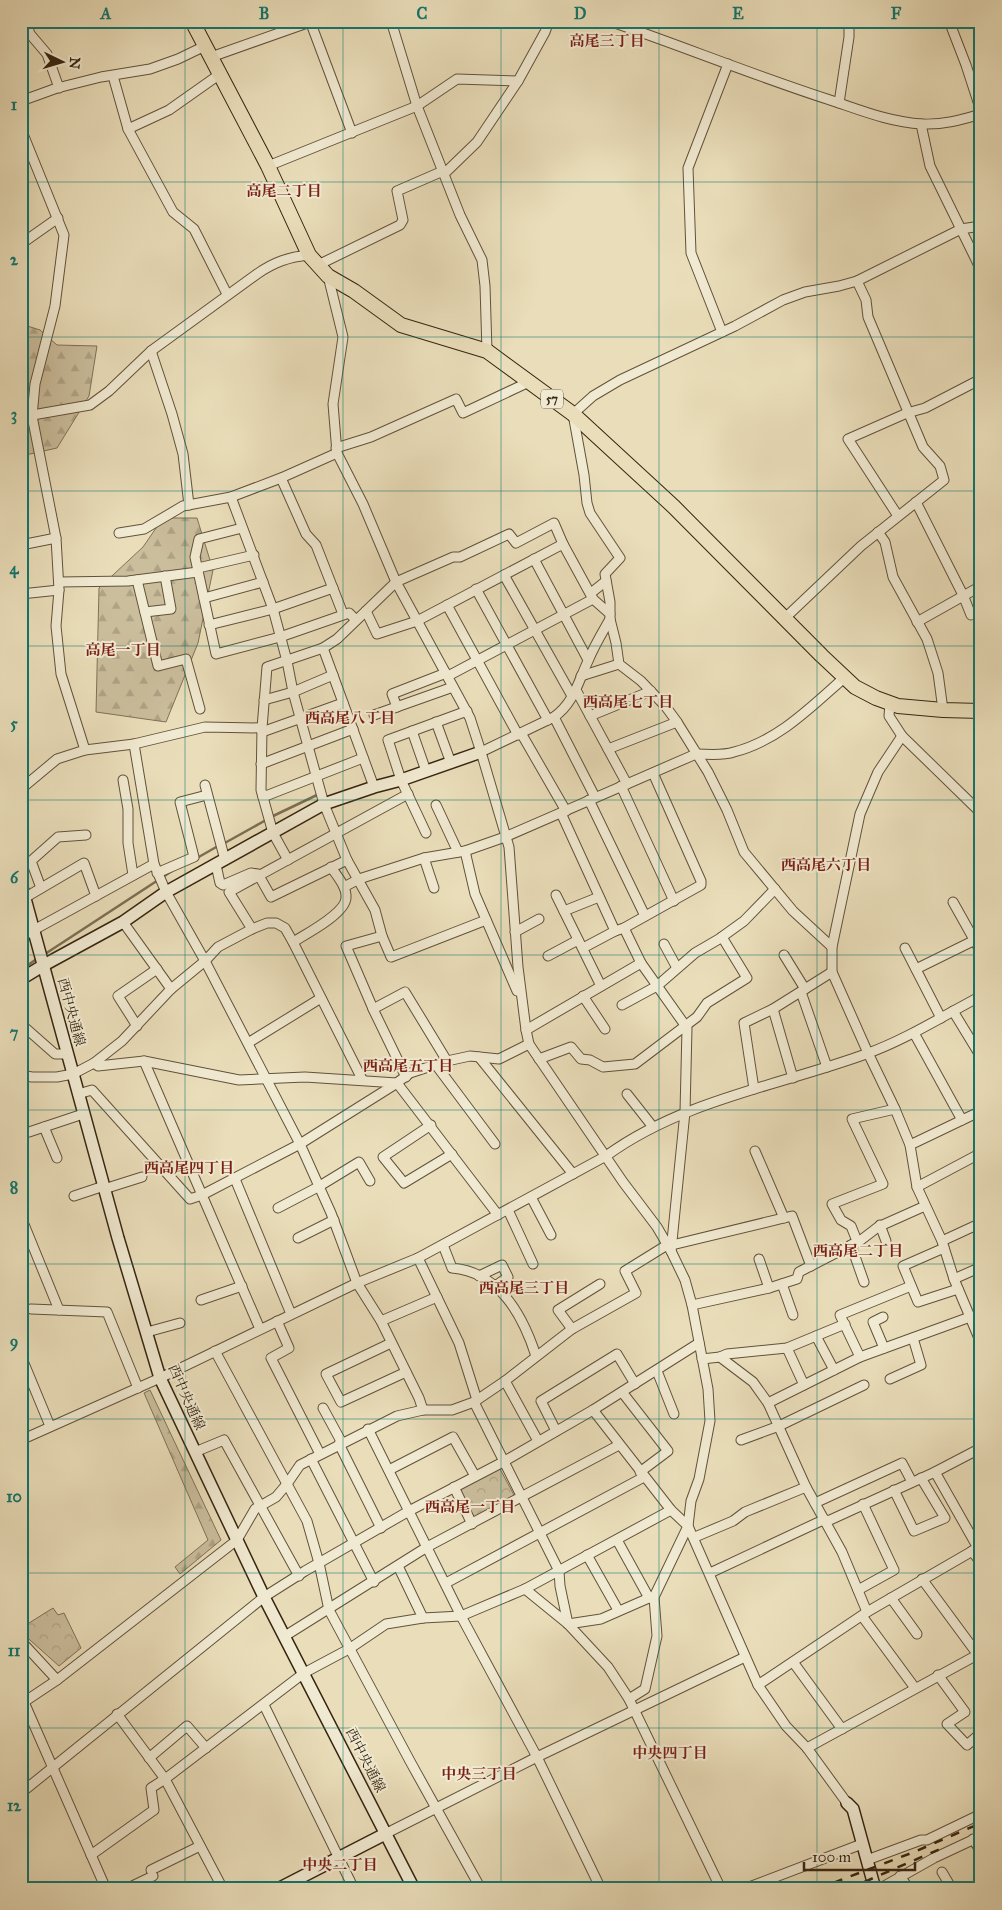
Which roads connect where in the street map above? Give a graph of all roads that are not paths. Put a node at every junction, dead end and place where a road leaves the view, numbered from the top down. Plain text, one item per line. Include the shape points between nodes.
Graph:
1 (26, 21) edge
2 (192, 21) edge
3 (391, 21) edge
4 (549, 21) edge
5 (609, 21) edge
6 (849, 21) edge
7 (949, 21) edge
8 (310, 22) edge
9 (208, 51) junction
10 (728, 64) junction
11 (220, 74) junction
12 (113, 76) junction
13 (518, 81) junction
14 (59, 88) junction
15 (21, 101) edge
16 (838, 103) junction
17 (417, 106) junction
18 (981, 112) edge
19 (921, 124) junction
20 (128, 128) junction
21 (21, 129) edge
22 (352, 133) junction
23 (268, 166) junction
24 (444, 172) junction
25 (58, 218) junction
26 (981, 226) edge
27 (961, 229) junction
28 (21, 244) edge
29 (314, 260) junction
30 (981, 270) edge
31 (328, 276) junction
32 (857, 281) junction
33 (227, 294) junction
34 (722, 332) junction
35 (150, 351) junction
36 (487, 351) junction
37 (981, 379) edge
38 (529, 382) junction
39 (907, 413) junction
40 (573, 414) junction
41 (32, 416) junction
42 (21, 417) edge
43 (337, 450) junction
44 (281, 478) junction
45 (231, 497) junction
46 (916, 502) junction
47 (189, 505) junction
48 (898, 516) junction
49 (242, 528) junction
50 (878, 532) junction
51 (119, 533) dead end
52 (56, 538) junction
53 (563, 544) junction
54 (21, 545) edge
55 (254, 555) junction
56 (534, 559) junction
57 (198, 570) junction
58 (504, 575) junction
59 (165, 576) junction
60 (137, 580) junction
61 (606, 581) junction
62 (263, 582) junction
63 (396, 582) junction
64 (59, 586) junction
65 (981, 586) edge
66 (333, 588) junction
67 (476, 590) junction
68 (21, 594) edge
69 (963, 595) junction
70 (592, 596) junction
71 (204, 598) junction
72 (447, 605) junction
73 (273, 609) junction
74 (366, 610) junction
75 (145, 612) junction
76 (343, 614) junction
77 (564, 614) junction
78 (971, 615) dead end
79 (610, 616) junction
80 (784, 618) junction
81 (356, 620) junction
82 (417, 621) junction
83 (917, 622) junction
84 (209, 625) junction
85 (535, 629) junction
86 (280, 637) junction
87 (506, 644) junction
88 (323, 648) junction
89 (477, 660) junction
90 (588, 660) junction
91 (287, 661) junction
92 (619, 664) junction
93 (447, 675) junction
94 (333, 676) junction
95 (581, 676) junction
96 (844, 678) junction
97 (453, 687) junction
98 (651, 691) junction
99 (293, 692) junction
100 (574, 693) junction
101 (264, 700) junction
102 (343, 703) junction
103 (890, 703) junction
104 (396, 708) junction
105 (200, 709) dead end
106 (943, 710) junction
107 (467, 711) junction
108 (981, 711) edge
109 (374, 715) dead end
110 (590, 716) junction
111 (551, 718) junction
112 (300, 719) junction
113 (436, 722) junction
114 (677, 722) junction
115 (353, 729) junction
116 (262, 730) junction
117 (412, 731) junction
118 (519, 734) junction
119 (902, 736) junction
120 (134, 744) junction
121 (308, 747) junction
122 (608, 749) junction
123 (86, 750) junction
124 (482, 752) junction
125 (696, 754) junction
126 (363, 758) junction
127 (261, 764) junction
128 (451, 764) junction
129 (426, 771) junction
130 (653, 773) junction
131 (316, 775) junction
132 (123, 780) dead end
133 (401, 780) junction
134 (204, 785) dead end
135 (624, 785) junction
136 (374, 787) junction
137 (21, 789) edge
138 (408, 794) junction
139 (207, 795) junction
140 (263, 797) junction
141 (592, 799) junction
142 (324, 804) junction
143 (436, 805) dead end
144 (564, 812) junction
145 (981, 813) edge
146 (273, 833) junction
147 (426, 833) dead end
148 (336, 834) junction
149 (86, 835) dead end
150 (504, 837) junction
151 (462, 852) junction
152 (424, 858) junction
153 (288, 860) junction
154 (347, 860) junction
155 (220, 863) junction
156 (331, 867) junction
157 (156, 868) junction
158 (133, 876) junction
159 (259, 876) junction
160 (359, 878) junction
161 (21, 884) edge
162 (344, 886) junction
163 (41, 888) junction
164 (434, 888) dead end
165 (775, 889) junction
166 (166, 892) junction
167 (556, 895) dead end
168 (96, 896) junction
169 (599, 897) junction
170 (23, 899) edge
171 (674, 901) junction
172 (953, 902) dead end
173 (564, 911) junction
174 (645, 916) junction
175 (539, 919) dead end
176 (486, 920) junction
177 (123, 922) junction
178 (252, 928) junction
179 (620, 929) junction
180 (34, 930) junction
181 (515, 932) junction
182 (382, 936) junction
183 (21, 937) edge
184 (722, 937) junction
185 (975, 940) junction
186 (293, 942) junction
187 (581, 944) junction
188 (664, 944) dead end
189 (832, 947) junction
190 (905, 948) dead end
191 (981, 952) edge
192 (784, 955) dead end
193 (548, 956) dead end
194 (205, 961) junction
195 (641, 963) junction
196 (44, 965) junction
197 (677, 968) junction
198 (157, 969) junction
199 (916, 969) junction
200 (832, 972) junction
201 (21, 980) edge
202 (601, 986) junction
203 (657, 986) junction
204 (172, 989) junction
205 (803, 991) junction
206 (583, 996) junction
207 (981, 996) edge
208 (321, 998) junction
209 (522, 1002) junction
210 (622, 1005) dead end
211 (373, 1008) junction
212 (773, 1009) junction
213 (953, 1010) junction
214 (941, 1018) junction
215 (21, 1024) edge
216 (137, 1026) junction
217 (685, 1026) junction
218 (604, 1029) dead end
219 (526, 1030) junction
220 (914, 1033) junction
221 (248, 1043) junction
222 (530, 1044) junction
223 (868, 1053) junction
224 (68, 1054) junction
225 (479, 1057) junction
226 (981, 1057) edge
227 (539, 1059) junction
228 (447, 1060) junction
229 (144, 1061) junction
230 (94, 1063) junction
231 (436, 1065) junction
232 (828, 1067) junction
233 (73, 1074) junction
234 (21, 1075) edge
235 (406, 1076) junction
236 (793, 1078) junction
237 (266, 1079) junction
238 (362, 1079) junction
239 (397, 1082) junction
240 (754, 1089) junction
241 (78, 1094) junction
242 (627, 1094) dead end
243 (895, 1109) junction
244 (981, 1111) edge
245 (685, 1112) junction
246 (84, 1114) junction
247 (962, 1120) junction
248 (431, 1125) junction
249 (44, 1127) junction
250 (653, 1127) junction
251 (29, 1132) dead end
252 (300, 1144) junction
253 (495, 1144) dead end
254 (910, 1145) junction
255 (755, 1151) dead end
256 (452, 1154) junction
257 (606, 1156) junction
258 (980, 1156) edge
259 (57, 1158) dead end
260 (573, 1174) junction
261 (142, 1177) dead end
262 (235, 1179) junction
263 (370, 1181) dead end
264 (917, 1186) junction
265 (318, 1187) junction
266 (104, 1188) junction
267 (202, 1195) junction
268 (74, 1196) dead end
269 (531, 1197) junction
270 (925, 1206) junction
271 (278, 1208) dead end
272 (508, 1210) junction
273 (498, 1215) junction
274 (21, 1217) edge
275 (784, 1218) junction
276 (334, 1220) junction
277 (981, 1223) edge
278 (880, 1225) junction
279 (551, 1236) dead end
280 (298, 1238) dead end
281 (886, 1241) dead end
282 (854, 1243) junction
283 (443, 1245) junction
284 (943, 1245) junction
285 (670, 1247) junction
286 (418, 1258) junction
287 (758, 1259) dead end
288 (534, 1264) dead end
289 (810, 1266) junction
290 (981, 1267) edge
291 (479, 1276) junction
292 (954, 1279) junction
293 (864, 1282) dead end
294 (357, 1283) junction
295 (600, 1284) dead end
296 (782, 1284) junction
297 (242, 1286) junction
298 (912, 1286) junction
299 (494, 1287) junction
300 (769, 1288) junction
301 (958, 1289) junction
302 (437, 1297) junction
303 (201, 1300) dead end
304 (692, 1305) junction
305 (31, 1309) dead end
306 (59, 1310) junction
307 (291, 1314) junction
308 (793, 1315) dead end
309 (970, 1316) junction
310 (883, 1317) dead end
311 (277, 1321) junction
312 (381, 1321) junction
313 (180, 1323) dead end
314 (845, 1324) junction
315 (260, 1329) junction
316 (572, 1329) junction
317 (147, 1332) junction
318 (816, 1336) junction
319 (980, 1336) edge
320 (913, 1338) junction
321 (700, 1342) junction
322 (392, 1343) junction
323 (787, 1348) junction
324 (884, 1348) junction
325 (215, 1351) junction
326 (21, 1356) edge
327 (536, 1356) junction
328 (720, 1357) junction
329 (860, 1357) junction
330 (702, 1359) junction
331 (834, 1370) junction
332 (657, 1371) junction
333 (406, 1372) junction
334 (160, 1378) junction
335 (890, 1379) dead end
336 (506, 1381) junction
337 (635, 1384) junction
338 (864, 1384) dead end
339 (804, 1385) junction
340 (138, 1388) junction
341 (622, 1392) junction
342 (475, 1401) junction
343 (768, 1403) junction
344 (323, 1408) dead end
345 (423, 1410) junction
346 (593, 1410) junction
347 (674, 1414) dead end
348 (50, 1426) junction
349 (779, 1426) junction
350 (368, 1429) junction
351 (556, 1431) junction
352 (22, 1436) edge
353 (741, 1440) dead end
354 (538, 1441) junction
355 (340, 1444) junction
356 (619, 1444) junction
357 (981, 1448) edge
358 (195, 1452) junction
359 (320, 1454) junction
360 (311, 1459) junction
361 (503, 1462) junction
362 (389, 1470) junction
363 (935, 1472) junction
364 (642, 1474) junction
365 (475, 1476) junction
366 (921, 1478) junction
367 (912, 1482) junction
368 (287, 1484) junction
369 (454, 1487) junction
370 (806, 1487) junction
371 (894, 1490) junction
372 (521, 1498) junction
373 (815, 1504) junction
374 (863, 1504) junction
375 (259, 1506) junction
376 (671, 1510) junction
377 (409, 1511) junction
378 (825, 1520) junction
379 (472, 1524) junction
380 (688, 1526) junction
381 (381, 1528) junction
382 (539, 1534) junction
383 (695, 1537) junction
384 (237, 1540) junction
385 (617, 1540) junction
386 (354, 1543) junction
387 (427, 1548) junction
388 (977, 1548) edge
389 (588, 1555) junction
390 (319, 1563) junction
391 (981, 1564) edge
392 (398, 1566) junction
393 (559, 1571) junction
394 (710, 1573) junction
395 (299, 1576) junction
396 (922, 1579) junction
397 (374, 1582) junction
398 (446, 1583) junction
399 (525, 1589) junction
400 (858, 1590) junction
401 (264, 1597) junction
402 (651, 1597) junction
403 (891, 1598) junction
404 (329, 1610) junction
405 (618, 1610) junction
406 (865, 1614) junction
407 (461, 1616) junction
408 (423, 1618) junction
409 (568, 1624) junction
410 (918, 1634) dead end
411 (285, 1636) junction
412 (21, 1641) edge
413 (349, 1649) junction
414 (745, 1657) junction
415 (979, 1657) edge
416 (793, 1662) junction
417 (304, 1673) junction
418 (938, 1675) junction
419 (57, 1680) junction
420 (758, 1685) junction
421 (914, 1688) junction
422 (629, 1699) junction
423 (23, 1703) edge
424 (264, 1705) junction
425 (636, 1710) junction
426 (117, 1714) junction
427 (842, 1729) junction
428 (981, 1733) edge
429 (206, 1748) junction
430 (807, 1748) junction
431 (536, 1757) junction
432 (149, 1758) junction
433 (54, 1766) junction
434 (166, 1779) junction
435 (21, 1793) edge
436 (847, 1803) joint
437 (436, 1808) junction
438 (981, 1814) edge
439 (387, 1834) junction
440 (977, 1837) edge
441 (862, 1844) junction
442 (200, 1846) junction
443 (981, 1852) edge
444 (91, 1855) junction
445 (339, 1859) junction
446 (867, 1860) junction
447 (942, 1872) dead end
448 (900, 1876) junction
449 (106, 1889) edge
450 (126, 1889) edge
451 (223, 1889) edge
452 (278, 1889) edge
453 (354, 1889) edge
454 (414, 1889) edge
455 (481, 1889) edge
456 (601, 1889) edge
457 (722, 1889) edge
458 (744, 1889) edge
459 (875, 1889) edge
460 (879, 1889) edge
461 (908, 1889) edge
462 (952, 1889) edge

1 - 14 street via 30,34 47,54
2 - 9 main road, 57
3 - 17 street
4 - 13 street
5 - 10 street
6 - 16 street
7 - 18 street
8 - 9 street
8 - 22 street
9 - 11 main road, 57
9 - 12 street via 150,69
10 - 16 street
10 - 34 street via 688,168 691,253
11 - 20 street via 169,110
11 - 23 main road, 57
12 - 14 street
12 - 20 street
13 - 17 street via 457,78
13 - 24 street via 477,142
14 - 15 street
16 - 19 street via 869,114
17 - 22 street
17 - 24 street
18 - 19 street via 950,123
19 - 27 street via 930,166
20 - 33 street via 173,212 194,229
21 - 25 street
22 - 23 street
23 - 29 main road, 57
24 - 29 street via 397,191 403,220 400,225
24 - 36 street via 482,260
25 - 28 street
25 - 41 street via 64,235 55,306 35,384
26 - 27 street
27 - 30 street
27 - 32 street
29 - 31 main road, 57
29 - 33 street via 288,258 270,265
31 - 36 main road, 57 via 401,325
31 - 43 street via 343,337 334,404
32 - 34 street via 783,300
32 - 39 street
33 - 35 street
34 - 40 street via 620,380 593,396
35 - 41 street via 90,405
35 - 47 street via 183,454
36 - 38 main road, 57
37 - 39 street via 924,408
38 - 40 main road, 57
38 - 43 street via 463,413 456,399
39 - 46 street via 923,447 940,466 944,480
39 - 48 street via 848,439
40 - 61 street via 590,513 620,558 605,574
40 - 80 main road, 57 via 674,507
41 - 42 street
41 - 52 street
43 - 44 street
43 - 63 street
44 - 45 street
44 - 66 street via 306,534 316,545
45 - 47 street
45 - 49 street
46 - 48 street
46 - 69 street
47 - 51 street via 144,529
48 - 50 street
49 - 55 street
49 - 57 street via 199,539 195,557
50 - 80 street
50 - 83 street via 885,542 893,577
52 - 54 street
52 - 64 street
53 - 56 street
53 - 63 street via 554,523 516,543 509,534
53 - 70 street
55 - 57 street
55 - 62 street
56 - 58 street
56 - 77 street
57 - 59 street
57 - 71 street
58 - 67 street
58 - 85 street
59 - 60 street
59 - 75 street via 171,609
60 - 64 street
60 - 75 street
61 - 70 street
61 - 79 street
62 - 71 street
62 - 73 street
63 - 74 street
63 - 82 street
64 - 68 street
64 - 123 street via 56,626 60,674
65 - 69 street
66 - 73 street
66 - 76 street
67 - 72 street
67 - 87 street
69 - 78 street
69 - 83 street
70 - 77 street
70 - 79 street
71 - 84 street
72 - 82 street
72 - 89 street
73 - 84 street
73 - 86 street
74 - 81 street
74 - 82 street via 377,634
75 - 105 street via 158,666 186,659
76 - 81 street via 348,613
76 - 86 street
77 - 85 street
77 - 90 street
79 - 90 street
79 - 92 street
80 - 96 main road, 57
81 - 88 street
82 - 93 street
83 - 106 street via 927,639 938,673
84 - 86 street via 216,654
85 - 87 street
85 - 100 street
86 - 91 street
87 - 89 street
87 - 111 street
88 - 91 street
88 - 94 street
89 - 93 street
89 - 118 street
90 - 95 street
91 - 99 street
91 - 101 street via 267,667
92 - 95 street
92 - 98 street
93 - 97 street
93 - 104 street via 392,694
94 - 99 street
94 - 102 street
95 - 100 street
96 - 103 main road, 57 via 862,691
96 - 125 street via 770,739 734,753
97 - 104 street
97 - 107 street
98 - 110 street
98 - 114 street
99 - 101 street
99 - 112 street
100 - 110 street
100 - 111 street via 565,709
101 - 116 street
102 - 112 street
102 - 115 street
103 - 106 main road, 57
103 - 119 street via 889,716
104 - 109 street
106 - 108 main road, 57
107 - 113 street
107 - 124 street
110 - 122 street
111 - 118 street
111 - 141 street
112 - 116 street
112 - 121 street
113 - 117 street
113 - 128 street
114 - 122 street
114 - 125 street
115 - 121 street
115 - 126 street
116 - 120 street via 205,727
116 - 127 street
117 - 129 street
117 - 133 street via 388,740
118 - 124 street
118 - 144 street
119 - 145 street
119 - 189 street via 878,772 860,814
120 - 123 street
120 - 157 street
121 - 127 street
121 - 131 street
122 - 135 street
123 - 137 street via 57,759
124 - 128 street
124 - 150 street
125 - 130 street
125 - 165 street via 708,772 744,852
126 - 131 street
126 - 136 street
127 - 140 street
128 - 129 street
129 - 133 street
130 - 135 street
130 - 171 street via 701,881 699,887
131 - 140 street
131 - 142 street
132 - 158 street
133 - 136 street
133 - 138 street
134 - 139 street
135 - 141 street
135 - 171 street
136 - 142 street
138 - 147 street
138 - 148 street
139 - 155 street
139 - 157 street via 180,802 194,857
140 - 146 street
141 - 144 street
141 - 174 street
142 - 146 street
142 - 148 street
143 - 151 street
144 - 150 street
144 - 169 street
146 - 153 street
146 - 155 street
148 - 153 street
148 - 154 street
149 - 163 street via 58,837 31,860
150 - 151 street
150 - 181 street via 510,855
151 - 152 street
151 - 176 street
152 - 160 street
152 - 164 street
153 - 159 street
154 - 156 street
154 - 160 street
155 - 159 street via 220,883 223,885 251,873
155 - 166 street
156 - 159 street via 271,897
156 - 162 street
157 - 158 street
157 - 166 street
158 - 168 street
159 - 178 street via 229,892
160 - 162 street
160 - 182 street via 375,910
161 - 170 street, 西中央通線
162 - 186 street via 344,904 334,916
163 - 168 street via 84,863
163 - 170 street
165 - 184 street via 744,921
165 - 189 street
166 - 177 street
166 - 194 street
167 - 173 street
168 - 180 street
169 - 173 street
169 - 179 street
170 - 180 street, 西中央通線
171 - 174 street
172 - 185 street
173 - 187 street
174 - 179 street
175 - 181 street
176 - 182 street via 391,957
176 - 209 street
177 - 196 street
177 - 198 street
178 - 186 street via 276,923 285,928
178 - 194 street via 218,947
179 - 187 street
179 - 195 street
180 - 183 street
180 - 196 street, 西中央通線
181 - 209 street
182 - 211 street via 346,946
184 - 197 street via 694,953
184 - 217 street via 747,978 707,1004
185 - 191 street
185 - 199 street
186 - 208 street
187 - 193 street
187 - 202 street
188 - 197 street
189 - 200 street
190 - 199 street
192 - 205 street
194 - 204 street
194 - 221 street
195 - 202 street
195 - 203 street
196 - 201 street
196 - 224 street, 西中央通線
197 - 203 street
198 - 204 street
198 - 216 street via 118,996
199 - 214 street
200 - 205 street
200 - 223 street
202 - 206 street
203 - 210 street
203 - 217 street
204 - 216 street
205 - 212 street
205 - 232 street
206 - 218 street
206 - 219 street
207 - 213 street
208 - 221 street
208 - 238 street
209 - 219 street
211 - 228 street via 405,992
211 - 235 street
212 - 236 street
212 - 240 street via 744,1023
213 - 214 street
213 - 226 street
214 - 220 street
215 - 224 street via 55,1054
216 - 230 street
217 - 227 street via 635,1064 603,1067 581,1059 572,1047
217 - 245 street
219 - 222 street
220 - 223 street
220 - 247 street
221 - 237 street
222 - 225 street via 499,1059
222 - 227 street
223 - 232 street
223 - 243 street
224 - 233 street, 西中央通線
225 - 228 street
225 - 260 street
227 - 257 street
228 - 231 street
229 - 230 street via 98,1066
229 - 237 street via 239,1080
229 - 267 street
230 - 233 street
231 - 235 street
231 - 253 street
232 - 236 street
233 - 234 street via 57,1077
233 - 241 street, 西中央通線
235 - 239 street
236 - 240 street
237 - 238 street
237 - 252 street
238 - 239 street
239 - 248 street
239 - 252 street
240 - 245 street
241 - 246 street, 西中央通線
241 - 267 street via 92,1090 190,1199
242 - 250 street
243 - 254 street
243 - 282 street via 852,1119 884,1184 832,1204 841,1220 851,1226
244 - 247 street
245 - 250 street
245 - 285 street
246 - 249 street
246 - 266 street, 西中央通線
247 - 254 street
248 - 256 street
248 - 256 street via 383,1158 404,1183
249 - 251 street
249 - 259 street
250 - 257 street
252 - 262 street
252 - 265 street
254 - 264 street
255 - 275 street
256 - 273 street
257 - 260 street
257 - 285 street
258 - 264 street
260 - 269 street
261 - 266 street
262 - 267 street
262 - 307 street
263 - 265 street via 359,1162
264 - 270 street
265 - 271 street
265 - 276 street
266 - 268 street
266 - 317 street, 西中央通線
267 - 297 street
269 - 272 street
269 - 279 street
270 - 278 street
270 - 284 street
272 - 273 street
272 - 288 street
273 - 283 street
274 - 306 street
275 - 285 street
275 - 289 street via 792,1216
276 - 280 street
276 - 294 street
277 - 284 street
278 - 281 street
278 - 282 street
282 - 289 street
282 - 293 street
283 - 286 street
283 - 291 street via 452,1268
284 - 292 street
284 - 298 street via 903,1266
285 - 304 street
285 - 316 street via 625,1271 636,1293
286 - 294 street
286 - 302 street
287 - 300 street
289 - 296 street via 799,1272 797,1279
290 - 292 street
291 - 299 street
291 - 299 street via 502,1265 508,1277
292 - 301 street
294 - 307 street
294 - 312 street
295 - 316 street via 558,1310
296 - 300 street
296 - 308 street
297 - 303 street
297 - 315 street
298 - 301 street via 918,1302
298 - 314 street via 840,1315
299 - 327 street via 516,1309 527,1328
300 - 304 street
301 - 309 street
302 - 312 street
302 - 342 street via 459,1343
304 - 321 street
305 - 306 street
306 - 340 street via 107,1312
307 - 311 street
309 - 319 street
309 - 320 street
310 - 324 street via 873,1322
311 - 315 street
311 - 359 street via 289,1348 272,1358
312 - 322 street
313 - 317 street
314 - 318 street
314 - 329 street
315 - 325 street
316 - 327 street
317 - 334 street, 西中央通線
318 - 323 street
318 - 331 street
320 - 324 street
320 - 335 street via 922,1365
321 - 330 street
321 - 332 street
322 - 333 street
322 - 333 street via 326,1374 342,1402
323 - 328 street
323 - 339 street
324 - 329 street
325 - 334 street
325 - 368 street
326 - 348 street
327 - 336 street
328 - 330 street
328 - 343 street via 753,1382
329 - 331 street
330 - 380 street via 710,1421
331 - 339 street
332 - 337 street
332 - 347 street
333 - 345 street
334 - 340 street
334 - 358 street, 西中央通線
336 - 342 street
336 - 354 street
337 - 341 street
337 - 351 street via 617,1354 541,1401
338 - 349 street
339 - 343 street
340 - 348 street
341 - 346 street
341 - 364 street via 668,1451
342 - 345 street via 452,1410
342 - 361 street
343 - 349 street
344 - 355 street
345 - 350 street via 397,1416
346 - 351 street
346 - 356 street
348 - 352 street
349 - 353 street
349 - 370 street
350 - 355 street
350 - 362 street
351 - 354 street
354 - 361 street
355 - 359 street
355 - 381 street
356 - 364 street
356 - 372 street
357 - 363 street
358 - 375 street via 224,1440
358 - 384 street, 西中央通線
359 - 360 street
360 - 368 street via 300,1465
360 - 386 street
361 - 365 street
361 - 372 street
362 - 365 street via 454,1437
362 - 377 street
363 - 366 street
363 - 388 street
364 - 376 street
364 - 382 street
365 - 369 street
366 - 367 street
366 - 371 street via 945,1518 914,1531
367 - 371 street
367 - 373 street via 902,1464
368 - 375 street via 276,1497
368 - 390 street via 307,1520
369 - 377 street
369 - 379 street
370 - 373 street
370 - 383 street
371 - 374 street
372 - 379 street
372 - 382 street
373 - 378 street
374 - 378 street
374 - 400 street via 894,1570
375 - 384 street
375 - 395 street
376 - 380 street
376 - 385 street
377 - 381 street
377 - 387 street
378 - 394 street
378 - 400 street
379 - 387 street
380 - 383 street
380 - 402 street
381 - 386 street
382 - 393 street
382 - 398 street
383 - 394 street
384 - 401 street, 西中央通線
384 - 419 street
385 - 389 street
385 - 402 street
386 - 390 street
386 - 397 street
387 - 392 street
387 - 398 street
388 - 391 street
388 - 396 street
389 - 393 street
389 - 405 street
390 - 395 street
390 - 404 street
392 - 397 street
392 - 408 street
393 - 399 street
393 - 409 street
394 - 414 street
395 - 401 street
396 - 403 street
396 - 415 street
397 - 404 street
398 - 407 street
399 - 407 street
399 - 409 street
400 - 406 street
401 - 411 street, 西中央通線
401 - 426 street
402 - 405 street
402 - 422 street via 657,1636 646,1689
403 - 406 street
403 - 410 street
404 - 411 street
404 - 413 street
405 - 409 street via 601,1619
406 - 416 street
406 - 421 street
407 - 408 street
407 - 431 street
408 - 413 street via 386,1624
409 - 422 street via 608,1667
411 - 417 street, 西中央通線
412 - 419 street
413 - 417 street
413 - 437 street
414 - 420 street
414 - 425 street
415 - 418 street
416 - 420 street
416 - 427 street
417 - 424 street
417 - 439 street, 西中央通線
418 - 421 street
418 - 428 street via 965,1712 948,1724 966,1746
419 - 423 street
420 - 430 street via 786,1726
421 - 427 street
422 - 425 street
423 - 433 street
424 - 429 street
424 - 445 street
425 - 431 street
425 - 457 street
426 - 432 street
426 - 433 street
427 - 430 street
429 - 432 street via 186,1726
429 - 434 street
430 - 436 street
431 - 437 street
431 - 456 street
432 - 434 street
433 - 435 street
433 - 444 street
434 - 442 street
434 - 444 street via 151,1788 154,1810
436 - 441 street via 853,1809
437 - 439 street
437 - 455 street
438 - 446 street via 926,1840
439 - 445 street
439 - 454 street, 西中央通線
440 - 443 street
440 - 448 street
441 - 446 street
441 - 458 street
442 - 450 street
442 - 451 street
444 - 449 street
445 - 452 street
445 - 453 street
446 - 459 street
447 - 462 street
448 - 460 street
448 - 461 street

